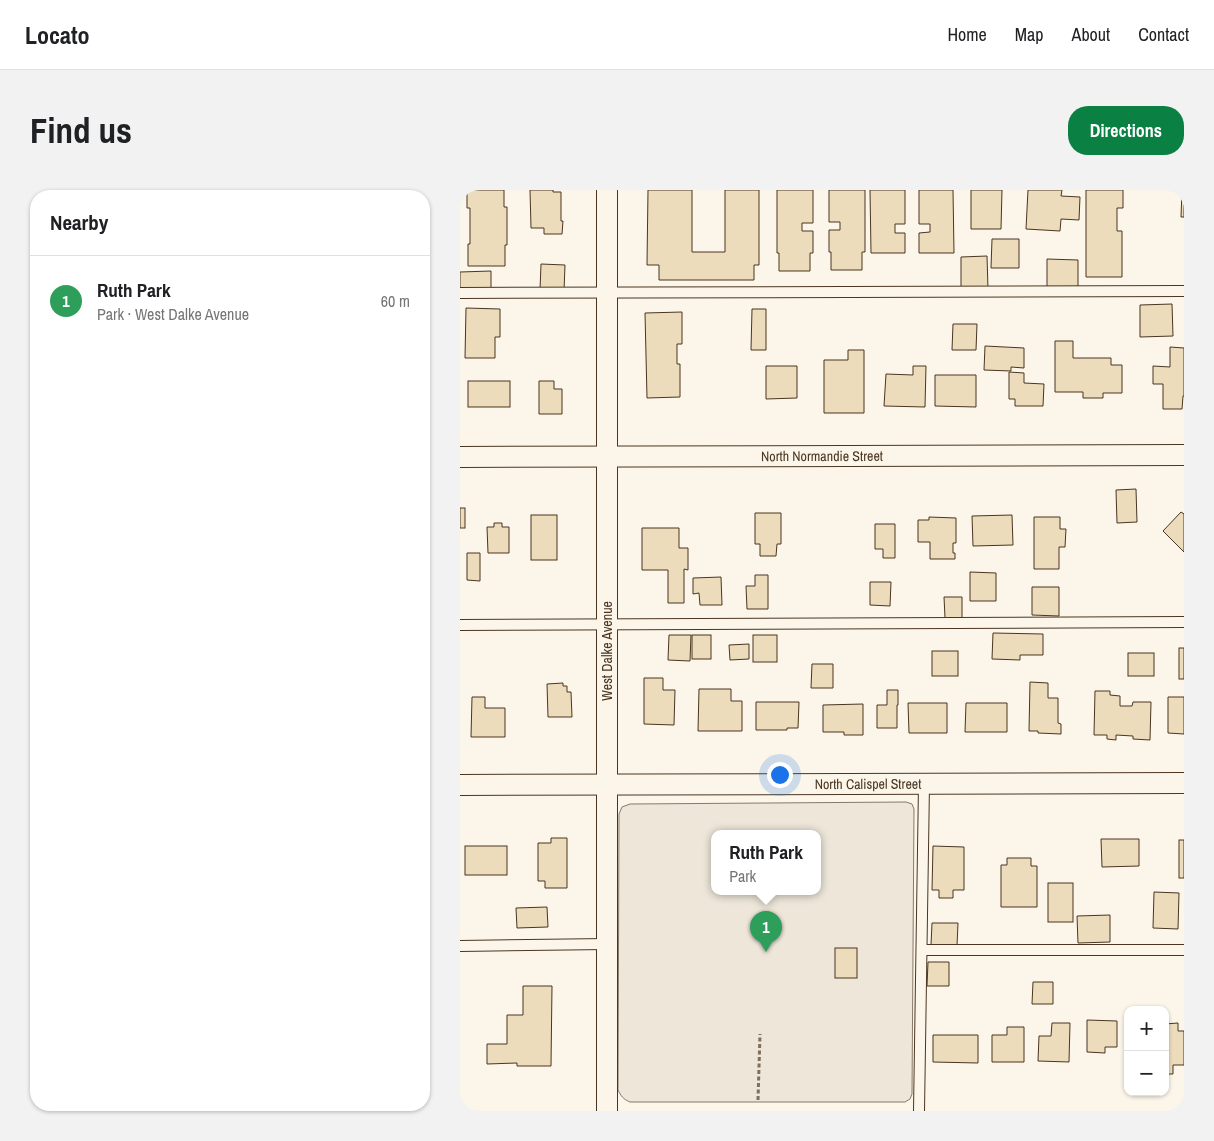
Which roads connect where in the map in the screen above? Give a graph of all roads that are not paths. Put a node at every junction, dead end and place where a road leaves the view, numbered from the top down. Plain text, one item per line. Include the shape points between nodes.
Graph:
1 (607, 190) edge
2 (1184, 291) edge
3 (607, 292) junction
4 (460, 293) edge
5 (1184, 455) edge
6 (607, 457) junction
7 (460, 458) edge
8 (1184, 622) edge
9 (607, 624) junction
10 (460, 625) edge
11 (1184, 783) edge
12 (607, 784) junction
13 (924, 784) junction
14 (460, 785) edge
15 (607, 944) junction
16 (460, 946) edge
17 (922, 950) junction
18 (1184, 950) edge
19 (607, 1111) edge
20 (920, 1111) edge

1 - 3 street, West Dalke Avenue
2 - 3 lane
3 - 4 lane
3 - 6 street, West Dalke Avenue
5 - 6 street, North Normandie Street
6 - 7 street, North Normandie Street
6 - 9 street, West Dalke Avenue
8 - 9 lane
9 - 10 lane
9 - 12 street, West Dalke Avenue
11 - 13 street, North Calispel Street
12 - 13 street, North Calispel Street
12 - 14 street, North Calispel Street
12 - 15 street, West Dalke Avenue
13 - 17 lane
15 - 16 lane
15 - 19 street, West Dalke Avenue
17 - 18 lane
17 - 20 lane

